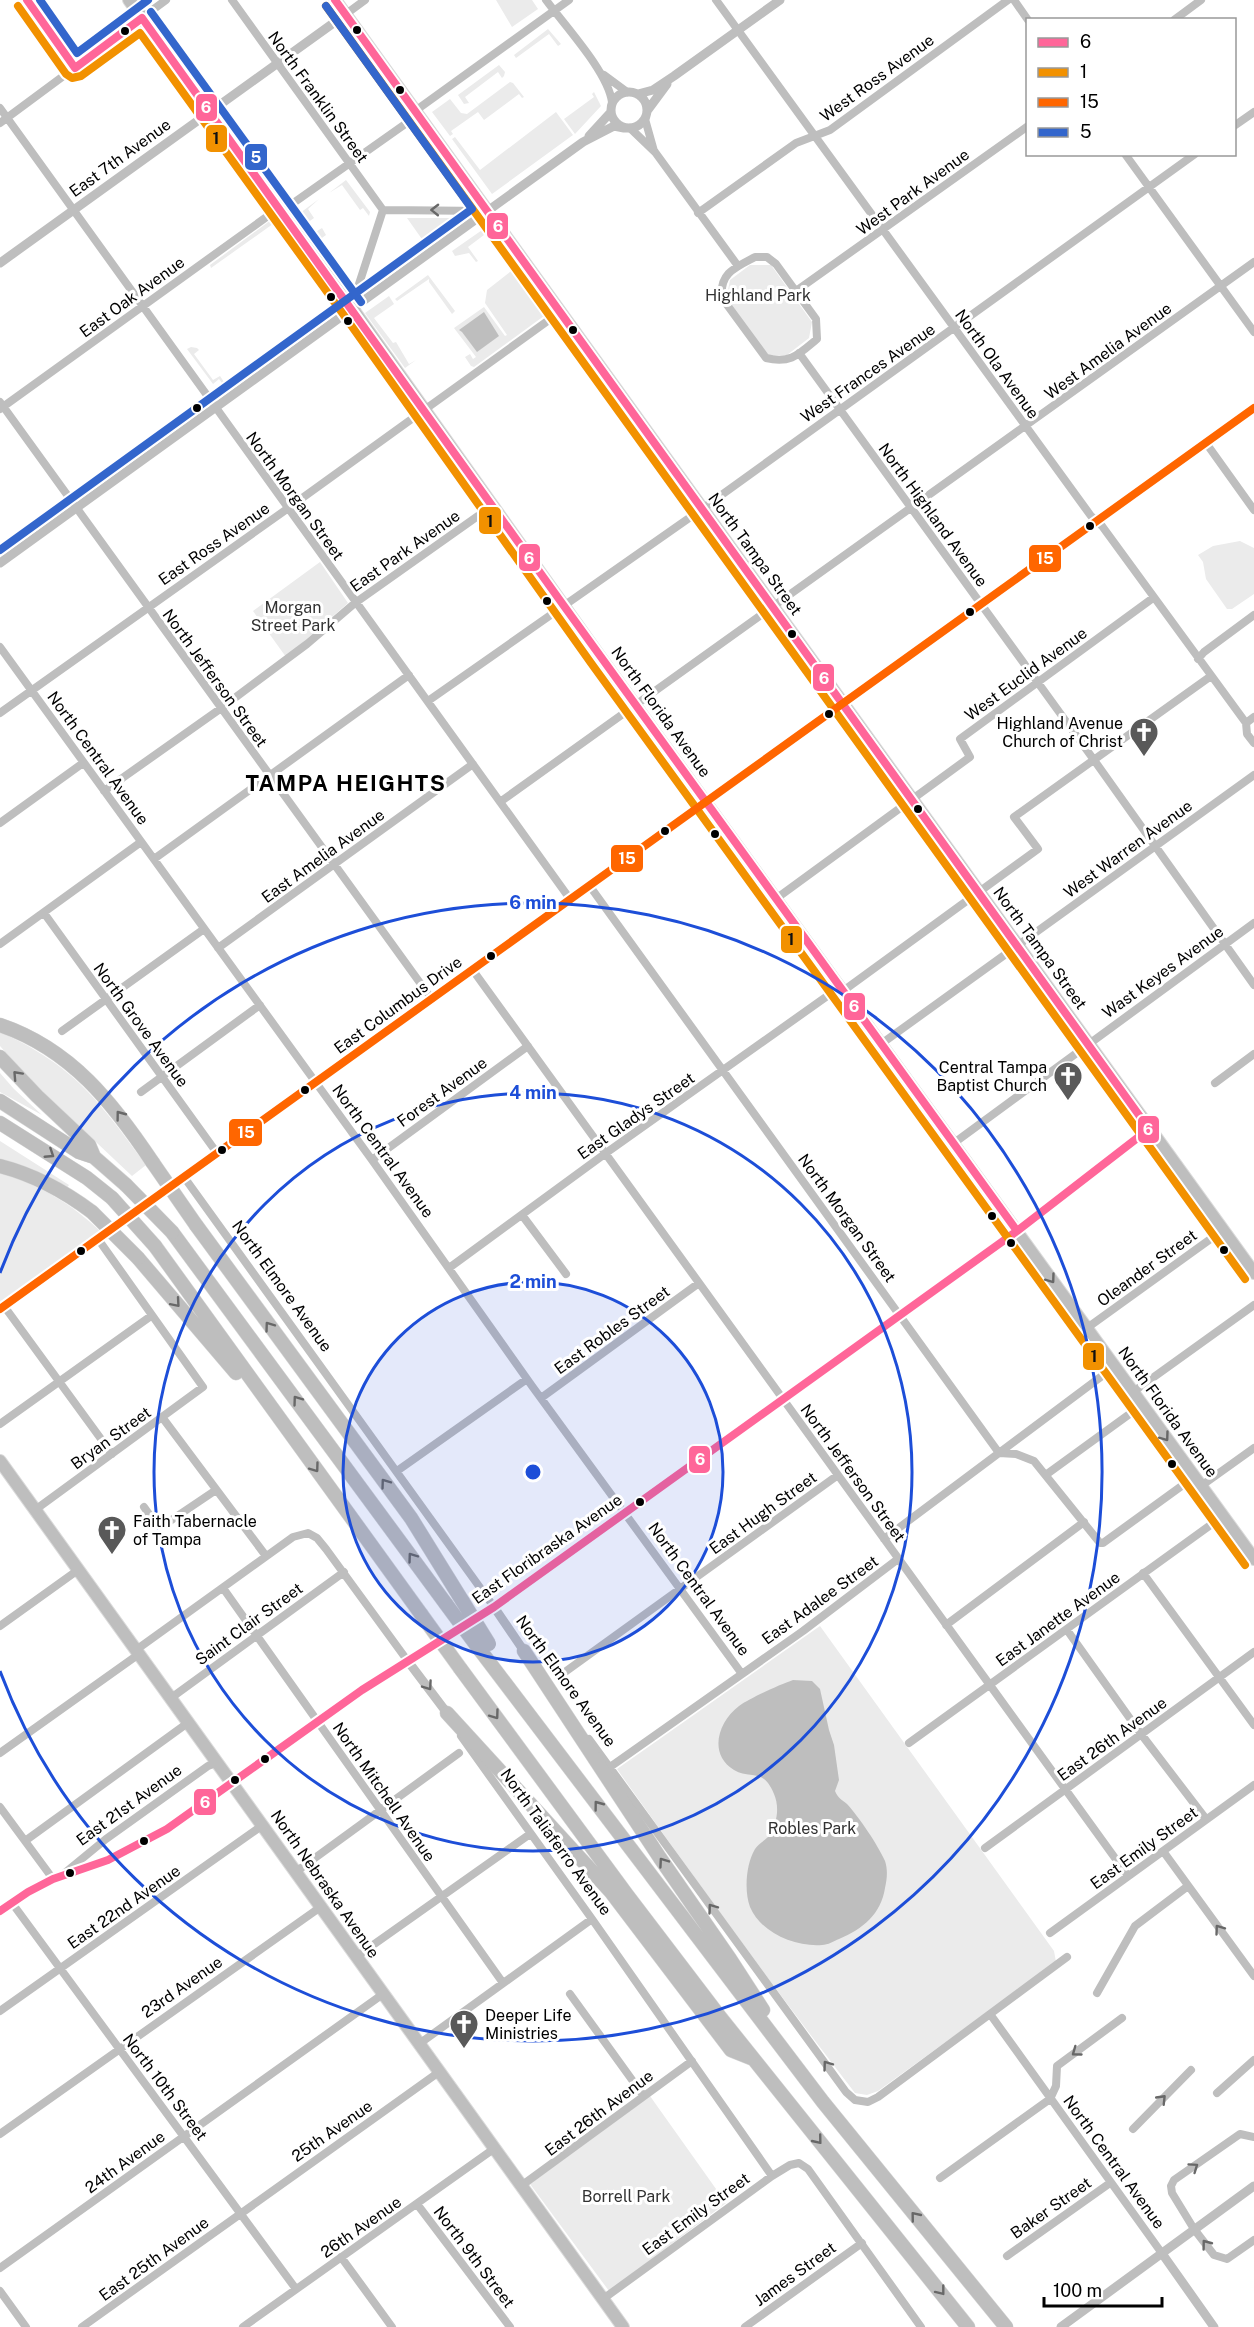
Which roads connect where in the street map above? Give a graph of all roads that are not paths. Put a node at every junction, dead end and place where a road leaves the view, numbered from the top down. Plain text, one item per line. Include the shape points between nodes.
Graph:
1 (27, 0) edge
2 (129, 0) edge
3 (166, 0) edge
4 (232, 0) edge
5 (335, 0) edge
6 (365, 0) edge
7 (546, 0) edge
8 (568, 0) edge
9 (716, 0) edge
10 (780, 0) edge
11 (1008, 0) edge
12 (1014, 0) edge
13 (1201, 0) edge
14 (554, 11) junction
15 (346, 14) junction
16 (142, 18) junction
17 (1027, 18) edge
18 (1177, 18) edge
19 (738, 30) junction
20 (277, 64) junction
21 (75, 68) junction
22 (599, 71) junction
23 (674, 76) junction
24 (627, 92) junction
25 (638, 94) junction
26 (612, 107) junction
27 (0, 108) edge
28 (210, 112) junction
29 (1254, 112) edge
30 (417, 113) junction
31 (646, 115) junction
32 (3, 120) edge
33 (1236, 125) edge
34 (1026, 127) edge
35 (627, 128) junction
36 (816, 137) junction
37 (583, 142) junction
38 (655, 152) junction
39 (1126, 156) edge
40 (1192, 156) edge
41 (349, 165) junction
42 (1149, 188) junction
43 (72, 210) junction
44 (280, 210) junction
45 (383, 210) junction
46 (487, 211) junction
47 (698, 213) junction
48 (884, 230) junction
49 (1254, 262) edge
50 (0, 263) edge
51 (738, 266) junction
52 (359, 284) dead end
53 (1220, 286) junction
54 (796, 291) junction
55 (143, 306) junction
56 (352, 308) junction
57 (560, 312) junction
58 (955, 328) junction
59 (1254, 332) edge
60 (799, 353) junction
61 (1, 406) edge
62 (215, 407) junction
63 (1254, 408) edge
64 (424, 410) junction
65 (840, 410) junction
66 (1026, 426) junction
67 (1206, 443) junction
68 (492, 506) junction
69 (76, 508) junction
70 (287, 509) junction
71 (702, 509) junction
72 (911, 509) junction
73 (1254, 510) edge
74 (1097, 522) junction
75 (0, 563) edge
76 (1153, 598) junction
77 (355, 603) junction
78 (981, 604) junction
79 (564, 606) junction
80 (148, 608) junction
81 (773, 608) junction
82 (1254, 615) edge
83 (0, 647) edge
84 (1198, 659) junction
85 (409, 675) junction
86 (1211, 676) junction
87 (1038, 681) junction
88 (31, 691) junction
89 (428, 701) junction
90 (843, 704) junction
91 (637, 705) junction
92 (220, 709) junction
93 (0, 713) edge
94 (1254, 717) edge
95 (1246, 723) junction
96 (1254, 743) edge
97 (1094, 760) junction
98 (83, 763) junction
99 (473, 764) junction
100 (269, 775) junction
101 (1254, 775) edge
102 (104, 791) junction
103 (912, 800) junction
104 (500, 802) junction
105 (706, 802) junction
106 (0, 823) edge
107 (141, 842) junction
108 (1155, 845) junction
109 (154, 859) junction
110 (334, 865) junction
111 (589, 885) junction
112 (979, 892) junction
113 (777, 898) junction
114 (570, 899) junction
115 (44, 913) junction
116 (1254, 923) edge
117 (204, 928) junction
118 (0, 944) edge
119 (1226, 944) junction
120 (1017, 945) junction
121 (218, 948) junction
122 (472, 969) junction
123 (1254, 985) edge
124 (842, 989) junction
125 (431, 998) junction
126 (106, 1000) junction
127 (260, 1005) junction
128 (0, 1025) edge
129 (62, 1031) dead end
130 (1088, 1043) junction
131 (881, 1044) junction
132 (528, 1046) junction
133 (1254, 1054) edge
134 (0, 1057) edge
135 (724, 1071) junction
136 (162, 1077) junction
137 (315, 1083) junction
138 (1215, 1083) dead end
139 (141, 1092) dead end
140 (0, 1101) edge
141 (0, 1123) edge
142 (1149, 1129) junction
143 (954, 1143) junction
144 (217, 1153) junction
145 (606, 1154) junction
146 (94, 1157) junction
147 (372, 1160) junction
148 (0, 1166) edge
149 (184, 1177) junction
150 (522, 1215) junction
151 (1223, 1230) junction
152 (1017, 1232) junction
153 (98, 1239) junction
154 (449, 1268) junction
155 (1254, 1273) edge
156 (566, 1274) dead end
157 (699, 1283) junction
158 (1254, 1305) edge
159 (2, 1308) edge
160 (151, 1316) junction
161 (900, 1316) junction
162 (1087, 1328) junction
163 (1114, 1367) junction
164 (527, 1379) junction
165 (59, 1382) junction
166 (1133, 1392) junction
167 (541, 1398) junction
168 (783, 1399) junction
169 (268, 1403) junction
170 (1142, 1405) junction
171 (162, 1417) junction
172 (0, 1424) edge
173 (1254, 1448) edge
174 (112, 1454) junction
175 (999, 1454) junction
176 (0, 1461) edge
177 (397, 1471) junction
178 (1047, 1474) junction
179 (838, 1475) junction
180 (1198, 1481) junction
181 (216, 1490) junction
182 (144, 1507) dead end
183 (35, 1510) junction
184 (625, 1513) junction
185 (1223, 1516) junction
186 (1084, 1522) junction
187 (884, 1539) junction
188 (266, 1556) junction
189 (898, 1559) junction
190 (1254, 1559) edge
191 (78, 1570) junction
192 (344, 1572) junction
193 (1143, 1574) junction
194 (223, 1588) junction
195 (681, 1589) junction
196 (494, 1606) junction
197 (946, 1625) junction
198 (0, 1626) edge
199 (1067, 1630) junction
200 (258, 1635) junction
201 (485, 1647) junction
202 (524, 1651) junction
203 (138, 1652) junction
204 (1254, 1652) edge
205 (407, 1660) junction
206 (742, 1674) junction
207 (558, 1677) dead end
208 (1219, 1677) junction
209 (990, 1685) junction
210 (171, 1698) junction
211 (447, 1713) junction
212 (319, 1721) junction
213 (189, 1722) junction
214 (1254, 1725) edge
215 (1141, 1734) junction
216 (909, 1743) dead end
217 (0, 1753) edge
218 (459, 1753) dead end
219 (218, 1762) junction
220 (610, 1767) junction
221 (233, 1784) junction
222 (1254, 1785) edge
223 (1066, 1789) junction
224 (0, 1807) edge
225 (380, 1810) junction
226 (1206, 1819) junction
227 (263, 1825) junction
228 (530, 1834) junction
229 (25, 1841) junction
230 (985, 1848) dead end
231 (1162, 1851) junction
232 (297, 1871) junction
233 (1128, 1876) junction
234 (57, 1877) junction
235 (1188, 1886) junction
236 (441, 1897) junction
237 (12, 1903) junction
238 (322, 1906) junction
239 (0, 1911) edge
240 (592, 1919) junction
241 (1050, 1934) dead end
242 (356, 1957) junction
243 (1067, 1957) dead end
244 (61, 1967) junction
245 (1254, 1976) edge
246 (503, 1983) junction
247 (1097, 1993) dead end
248 (570, 1994) dead end
249 (383, 1995) junction
250 (0, 2011) edge
251 (990, 2014) junction
252 (1122, 2018) dead end
253 (419, 2044) junction
254 (119, 2048) junction
255 (753, 2059) junction
256 (1254, 2060) edge
257 (692, 2061) junction
258 (1191, 2070) dead end
259 (439, 2072) junction
260 (1217, 2093) dead end
261 (643, 2095) junction
262 (1050, 2099) junction
263 (823, 2103) junction
264 (1133, 2129) dead end
265 (0, 2134) edge
266 (185, 2136) junction
267 (1254, 2137) edge
268 (495, 2148) junction
269 (772, 2176) junction
270 (940, 2178) dead end
271 (1110, 2183) junction
272 (521, 2186) junction
273 (1254, 2186) edge
274 (417, 2204) junction
275 (241, 2213) junction
276 (1194, 2229) junction
277 (1254, 2240) edge
278 (862, 2243) junction
279 (1161, 2252) junction
280 (1007, 2256) dead end
281 (341, 2257) junction
282 (0, 2268) edge
283 (296, 2289) junction
284 (0, 2291) edge
285 (603, 2300) junction
286 (919, 2326) edge
287 (26, 2327) edge
288 (82, 2327) edge
289 (243, 2327) edge
290 (392, 2327) edge
291 (510, 2327) edge
292 (623, 2327) edge
293 (745, 2327) edge
294 (968, 2327) edge
295 (1005, 2327) edge
296 (1061, 2327) edge
297 (1214, 2327) edge

1 - 21 street
2 - 16 main road, North Florida Avenue
3 - 16 street
4 - 20 street, North Franklin Street
5 - 15 main road, North Tampa Street
6 - 15 street
7 - 14 street
8 - 14 street, East Oak Avenue
9 - 19 street, North Ola Avenue
10 - 19 street
11 - 36 street, West Ross Avenue
12 - 17 street
13 - 18 street
14 - 22 street
14 - 30 street, East Oak Avenue
15 - 20 street, East 7th Avenue
15 - 30 main road, North Tampa Street
16 - 21 street
16 - 28 main road, North Florida Avenue
19 - 23 street
19 - 36 street, North Ola Avenue
20 - 28 street, East 7th Avenue
20 - 41 street, North Franklin Street
21 - 32 street
22 - 24 street
22 - 26 street via 609,87
23 - 25 street via 653,90
23 - 31 street
24 - 25 street
24 - 26 street via 618,95
25 - 31 street via 645,101
26 - 35 street via 615,122
26 - 37 street
27 - 32 street, North Morgan Street
28 - 43 street, East 7th Avenue
28 - 44 main road, North Florida Avenue
29 - 33 street
30 - 41 street, East Oak Avenue
30 - 46 main road, North Tampa Street
31 - 35 street via 636,127
31 - 38 street
32 - 43 street, North Morgan Street
34 - 48 street, West Park Avenue
35 - 37 street via 614,126
35 - 38 street
36 - 47 street, West Ross Avenue via 796,143
36 - 48 street, North Ola Avenue
37 - 46 street
38 - 47 street
39 - 42 street
40 - 42 street, West Frances Avenue
41 - 44 street, East Oak Avenue
41 - 45 street, North Franklin Street
42 - 53 street
42 - 58 street, West Frances Avenue
43 - 50 street, East 7th Avenue
43 - 55 street, North Morgan Street
44 - 55 street, East Oak Avenue
44 - 56 main road, North Florida Avenue
46 -> 45 street
45 - 52 street
46 - 56 street
46 - 57 main road, North Tampa Street
47 - 51 street
48 - 54 street, West Park Avenue
48 - 58 street, North Ola Avenue
49 - 53 street, West Amelia Avenue
51 - 54 street via 755,257 767,257
51 - 60 street via 724,278 721,287 722,298 743,330 766,358 779,361
53 - 59 street
53 - 66 street, West Amelia Avenue
54 - 60 street via 818,328 817,339
55 - 61 street, East Oak Avenue
55 - 62 street, North Morgan Street
56 - 62 street
56 - 64 main road, North Florida Avenue
57 - 64 street, East Ross Avenue
57 - 71 main road, North Tampa Street
58 - 65 street, West Frances Avenue
58 - 66 street, North Ola Avenue
60 - 65 street, North Highland Avenue
61 - 69 street, North Jefferson Street
62 - 69 street
62 - 70 street, North Morgan Street
63 - 67 main road, East Columbus Drive
64 - 68 main road, North Florida Avenue
64 - 70 street, East Ross Avenue
65 - 71 street, West Frances Avenue
65 - 72 street, North Highland Avenue
66 - 72 street, West Amelia Avenue
66 - 74 street, North Ola Avenue
67 - 73 street
67 - 74 main road, East Columbus Drive
68 - 77 street, East Park Avenue
68 - 79 main road, North Florida Avenue
69 - 75 street
69 - 80 street, North Jefferson Street
70 - 77 street, North Morgan Street
70 - 80 street, East Ross Avenue
71 - 79 street, West Frances Avenue
71 - 81 main road, North Tampa Street
72 - 78 street, North Highland Avenue
72 - 81 street, West Amelia Avenue
74 - 76 street, North Ola Avenue
74 - 78 main road, East Columbus Drive
76 - 84 street, North Ola Avenue
76 - 87 street, West Euclid Avenue
77 - 85 street, North Morgan Street
77 - 92 street, East Park Avenue
78 - 87 street, North Highland Avenue
78 - 90 main road, East Columbus Drive
79 - 89 street, West Frances Avenue
79 - 91 main road, North Florida Avenue
80 - 88 street, East Ross Avenue
80 - 92 street, North Jefferson Street
81 - 90 main road, North Tampa Street
81 - 91 street
82 - 84 street
83 - 88 street, North Central Avenue
84 - 86 street, North Ola Avenue
85 - 89 street, North Morgan Street
85 - 100 street
86 - 95 street, North Ola Avenue
86 - 97 street
87 - 97 street, North Highland Avenue
87 - 103 street, West Euclid Avenue via 960,739 970,757
88 - 93 street, East Ross Avenue
88 - 98 street, North Central Avenue
89 - 99 street, North Morgan Street
90 - 103 main road, North Tampa Street
90 - 105 main road, East Columbus Drive
91 - 104 street
91 - 105 main road, North Florida Avenue
92 - 100 street, North Jefferson Street
92 - 102 street, East Park Avenue
94 - 95 street
95 - 96 street, North Ola Avenue via 1247,734
97 - 108 street, North Highland Avenue
97 - 112 street, East Gladys Street via 1014,817 1038,849
98 - 102 street, North Central Avenue
98 - 106 street
99 - 104 street, North Morgan Street
99 - 110 street, East Amelia Avenue
100 - 109 street
100 - 110 street, North Jefferson Street
101 - 108 street, West Warren Avenue
102 - 107 street, North Central Avenue
103 - 112 main road, North Tampa Street
103 - 113 street
104 - 114 street, North Morgan Street
105 - 111 main road, East Columbus Drive
105 - 113 main road, North Florida Avenue
107 - 109 street, North Central Avenue
107 - 115 street
108 - 119 street, North Highland Avenue
108 - 120 street, West Warren Avenue
109 - 117 street, North Central Avenue
110 - 121 street, East Amelia Avenue
110 - 125 street, North Jefferson Street
111 - 114 main road, East Columbus Drive
111 - 135 street, North Morgan Street
112 - 120 main road, North Tampa Street
112 - 124 street, East Gladys Street
113 - 124 main road, North Florida Avenue
114 - 122 main road, East Columbus Drive
115 - 118 street
115 - 126 street, North Grove Avenue
116 - 119 street, Wast Keyes Avenue
117 - 121 street, North Central Avenue
117 - 126 street
119 - 123 street, North Highland Avenue
119 - 130 street, Wast Keyes Avenue
120 - 130 main road, North Tampa Street
120 - 131 street, West Warren Avenue
121 - 127 street, North Central Avenue
122 - 125 main road, East Columbus Drive
122 - 132 street, North Jefferson Street
124 - 131 main road, North Florida Avenue
124 - 135 street, East Gladys Street
125 - 137 main road, East Columbus Drive
126 - 129 street
126 - 136 street, North Grove Avenue
127 - 136 street
127 - 137 street, North Central Avenue
201 -> 128 highway, bridge via 463,1602 411,1518 117,1111 58,1054
130 - 142 main road, North Tampa Street
130 - 143 street, Wast Keyes Avenue
131 - 143 main road, North Florida Avenue
132 - 145 street, North Jefferson Street
132 - 147 street, Forest Avenue
133 - 138 street
146 -> 134 highway via 89,1145
135 - 145 street, East Gladys Street
135 - 161 street, North Morgan Street
136 - 139 street
136 - 144 street, North Grove Avenue
137 - 144 main road, East Columbus Drive
137 - 147 street, North Central Avenue
140 - 146 highway via 79,1152
141 -> 169 highway, bridge via 112,1198 156,1246
142 - 151 main road, North Tampa Street
142 - 152 street, East Floribraska Avenue
143 - 152 main road, North Florida Avenue
144 - 149 main road, East Columbus Drive
145 - 150 street, East Gladys Street
145 - 157 street, North Jefferson Street
201 -> 146 highway, bridge via 446,1604 172,1232
147 - 154 street, North Central Avenue
148 -> 169 highway, bridge via 55,1187 92,1212
149 - 153 main road, East Columbus Drive
149 - 177 street, North Elmore Avenue
150 - 154 street, East Gladys Street
150 - 156 street
151 - 155 main road, North Tampa Street
151 - 162 street, Oleander Street
152 - 161 street, East Floribraska Avenue
152 -> 162 main road, North Florida Avenue
153 - 159 main road, East Columbus Drive
153 - 160 street
154 - 164 street, North Central Avenue
157 - 167 street, East Robles Street
157 - 168 street, North Jefferson Street
158 - 166 street
159 - 165 street
160 - 165 street
160 - 171 street, Bryan Street via 203,1387
161 - 168 street, East Floribraska Avenue
161 - 175 street, North Morgan Street
162 - 163 main road, North Florida Avenue
163 - 166 main road, North Florida Avenue
163 - 175 street, East Adalee Street
164 - 167 street, North Central Avenue
164 - 177 street
165 - 172 street
165 - 174 street
166 - 170 main road, North Florida Avenue
167 - 184 street, North Central Avenue
168 - 179 street, North Jefferson Street
168 - 184 street, East Floribraska Avenue
169 -> 255 highway, bridge via 627,1895
170 - 178 street
170 -> 180 main road, North Florida Avenue
171 - 174 street, Bryan Street
171 - 181 street
173 - 180 street
174 - 183 street, Bryan Street
175 - 178 street via 1016,1454 1034,1461
175 - 187 street, East Adalee Street
176 - 183 main road, North Nebraska Avenue
177 - 196 street, North Elmore Avenue
178 - 186 street
179 - 187 street, North Jefferson Street
179 - 195 street, East Hugh Street
180 - 185 main road, North Florida Avenue
180 - 186 street via 1103,1543
181 - 182 street via 164,1525 158,1524
181 - 188 street
183 - 191 main road, North Nebraska Avenue
184 - 195 street, North Central Avenue
184 - 196 street, East Floribraska Avenue
185 - 190 main road, North Florida Avenue
185 - 193 street, East Janette Avenue
186 - 197 street
187 - 189 street, North Jefferson Street
188 - 192 street, North Taliaferro Avenue via 293,1537 308,1533 322,1543
188 - 194 street
189 - 197 street, North Jefferson Street
189 - 206 street, East Adalee Street
191 - 198 street
191 - 203 main road, North Nebraska Avenue
192 - 200 street, Saint Clair Street
192 - 205 street, North Taliaferro Avenue
193 - 199 street, East Janette Avenue
193 - 208 street
194 - 200 street, North Mitchell Avenue
194 - 203 street
195 - 206 street, North Central Avenue
195 - 207 street, East Hugh Street
196 - 202 street, North Elmore Avenue
196 - 205 street, East Floribraska Avenue
197 - 209 street, North Jefferson Street
199 - 209 street, East Janette Avenue
199 - 215 street
200 - 210 street, Saint Clair Street
200 - 212 street, North Mitchell Avenue
263 -> 201 highway via 526,1710
202 - 220 street, North Elmore Avenue
263 -> 202 highway
203 - 210 main road, North Nebraska Avenue
203 - 217 street
204 - 208 street, East 26th Avenue
205 -> 211 street, North Taliaferro Avenue
205 - 212 street, East Floribraska Avenue
206 - 220 street, East Adalee Street
208 - 214 street
208 - 215 street, East 26th Avenue
209 - 216 street, East Janette Avenue
209 - 223 street, North Jefferson Street
210 - 213 main road, North Nebraska Avenue
211 - 228 street, North Taliaferro Avenue
211 - 255 highway via 611,1892 732,2050
212 - 221 street, East Floribraska Avenue
212 - 225 street, North Mitchell Avenue
213 - 219 main road, North Nebraska Avenue
213 - 229 street
215 - 223 street, East 26th Avenue
215 - 226 street
218 - 225 street
219 - 221 main road, North Nebraska Avenue
219 - 234 street, East 21st Avenue
251 -> 220 street, North Elmore Avenue via 868,2102 855,2100
221 - 227 main road, North Nebraska Avenue
221 - 234 street, East Floribraska Avenue via 141,1844
222 - 226 street, East Emily Street
223 - 230 street, East 26th Avenue
223 - 233 street, North Jefferson Street
224 - 229 street
225 - 232 street
225 - 236 street, North Mitchell Avenue
226 - 231 street, East Emily Street
227 - 232 main road, North Nebraska Avenue
227 - 244 street, East 22nd Avenue
228 - 236 street
228 - 240 street, North Taliaferro Avenue
229 - 234 street
231 - 233 street, East Emily Street
231 - 235 street
232 - 238 main road, North Nebraska Avenue
233 - 241 street, East Emily Street
234 - 237 street, East Floribraska Avenue
245 -> 235 street
235 - 247 street via 1135,1926
236 - 242 street
236 - 246 street, North Mitchell Avenue
237 - 239 street
237 - 244 street, North 10th Street
238 - 242 main road, North Nebraska Avenue
238 - 254 street, 23rd Avenue
240 - 246 street
240 - 257 street, North Taliaferro Avenue
242 - 249 main road, North Nebraska Avenue
243 - 251 street
244 - 250 street, East 22nd Avenue
244 - 254 street, North 10th Street
246 - 253 street
248 - 261 street
249 - 253 main road, North Nebraska Avenue
249 - 266 street, 24th Avenue
251 - 262 street, North Central Avenue
252 -> 262 street via 1057,2066 1056,2086
253 - 259 main road, North Nebraska Avenue
254 - 265 street, 23rd Avenue
254 - 266 street, North 10th Street
255 -> 294 highway
256 - 260 street
257 - 261 street, East 26th Avenue
257 - 269 street, North Taliaferro Avenue
264 -> 258 street
259 - 268 main road, North Nebraska Avenue
259 - 275 street, 25th Avenue
261 - 272 street, East 26th Avenue
262 - 270 street
262 - 271 street, North Central Avenue
295 -> 263 highway
266 - 275 street, North 10th Street
266 - 282 street, 24th Avenue
276 -> 267 street via 1172,2193 1174,2180 1240,2134
268 - 272 main road, North Nebraska Avenue
268 - 274 street, 26th Avenue
269 - 278 street, East Emily Street via 797,2163 808,2169
269 - 285 street, East Emily Street
271 - 279 street, North Central Avenue
271 - 280 street, Baker Street
272 - 285 main road, North Nebraska Avenue
273 - 276 street
274 - 281 street, 26th Avenue
274 - 291 street, North 9th Street
275 - 283 street, North 10th Street
275 - 288 street, East 25th Avenue
277 -> 276 street via 1227,2259 1220,2258
276 - 279 street
278 - 286 street
278 - 293 street, James Street
279 - 296 street
279 - 297 street, North Central Avenue
281 - 283 street, 26th Avenue
281 - 290 street
283 - 289 street, 26th Avenue
284 - 287 street
285 - 292 main road, North Nebraska Avenue

